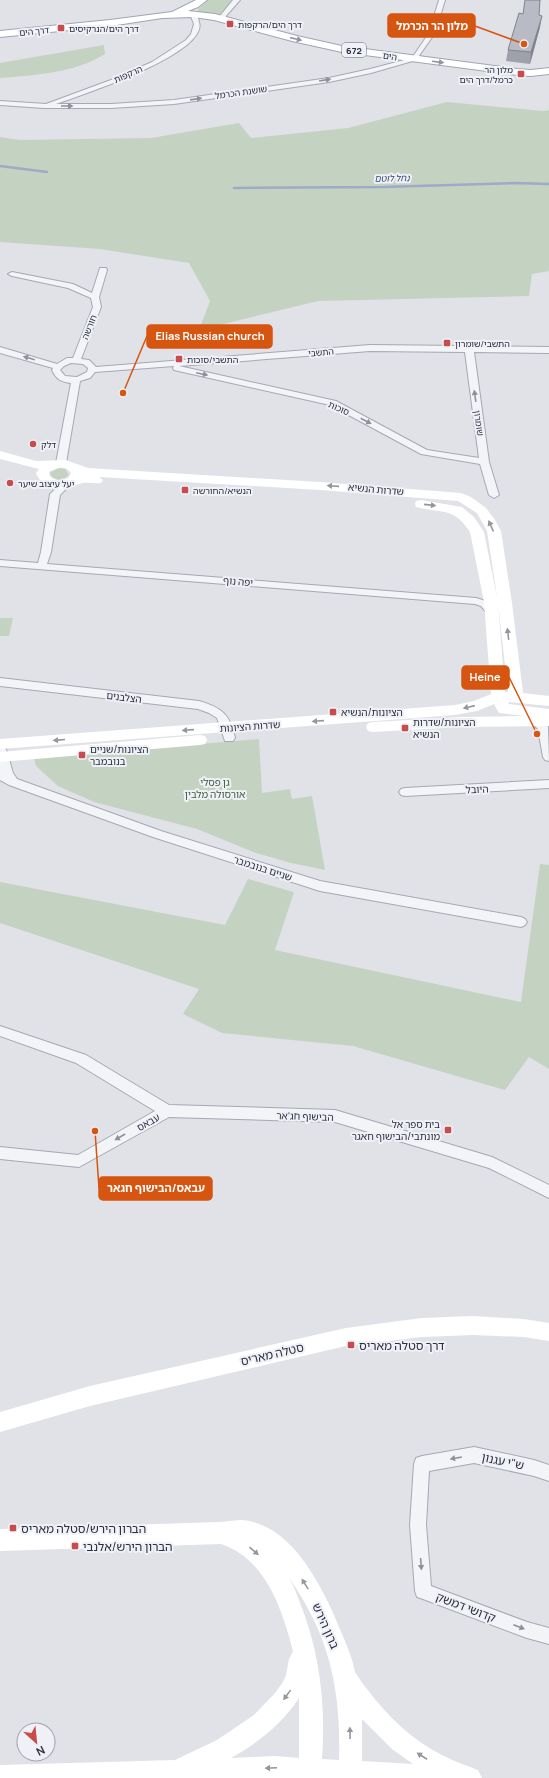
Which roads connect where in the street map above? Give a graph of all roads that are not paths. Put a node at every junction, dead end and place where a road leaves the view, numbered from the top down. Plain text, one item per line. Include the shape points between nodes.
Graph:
1 (237, 0) edge
2 (442, 0) edge
3 (197, 11) edge
4 (162, 15) joint
5 (223, 19) junction
6 (0, 34) edge
7 (414, 59) junction
8 (549, 70) edge
9 (0, 103) edge
10 (44, 106) junction
11 (104, 270) dead end
12 (12, 274) dead end
13 (96, 297) junction
14 (0, 350) edge
15 (469, 350) junction
16 (549, 350) edge
17 (76, 360) junction
18 (164, 366) junction
19 (58, 367) junction
20 (93, 370) junction
21 (76, 380) junction
22 (0, 456) edge
23 (484, 462) junction
24 (0, 464) edge
25 (56, 464) junction
26 (75, 468) junction
27 (46, 480) junction
28 (68, 483) junction
29 (55, 494) junction
30 (494, 495) dead end
31 (0, 563) edge
32 (42, 565) junction
33 (489, 593) junction
34 (476, 601) junction
35 (491, 611) junction
36 (513, 673) junction
37 (0, 682) edge
38 (516, 697) junction
39 (549, 701) edge
40 (501, 703) junction
41 (549, 714) edge
42 (462, 722) junction
43 (542, 722) edge
44 (228, 732) junction
45 (1, 752) edge
46 (549, 756) edge
47 (0, 775) edge
48 (13, 782) junction
49 (549, 784) edge
50 (405, 792) dead end
51 (521, 922) dead end
52 (0, 1031) edge
53 (166, 1111) junction
54 (0, 1153) edge
55 (549, 1192) edge
56 (549, 1332) edge
57 (0, 1422) edge
58 (549, 1473) edge
59 (418, 1525) joint
60 (220, 1533) junction
61 (0, 1540) edge
62 (549, 1636) edge
63 (303, 1646) junction
64 (345, 1675) junction
65 (172, 1772) junction
66 (309, 1773) edge
67 (350, 1775) edge
68 (0, 1777) edge
69 (452, 1778) edge
70 (470, 1778) edge

1 - 5 street
2 - 7 street via 432,33
3 - 4 main road, הים / 672
3 - 5 main road, הים / 672
3 - 10 street, הרקפות via 196,30 191,38 154,63
4 - 6 main road, דרך הים / 672
5 -> 7 main road, הים / 672 via 342,48
7 -> 8 main road, הים / 672 via 517,72
10 -> 7 street, שושנת הכרמל via 111,106 174,102 328,80
9 - 10 street, שושנת הכרמל
11 - 13 street, חורשה
12 - 13 street via 70,286
13 - 17 street, חורשה via 97,307
19 -> 14 street
15 - 16 street, התשבי
15 - 18 street, התשבי via 370,348
23 -> 15 street, שומרון
17 - 19 street via 65,362
17 - 20 street via 90,364
18 - 20 street, התשבי
18 -> 23 street, סוכות via 333,403 424,452
19 - 21 street via 56,370 60,376
20 - 21 street via 85,378
21 - 25 street
22 - 25 street via 36,464
23 - 30 street, שומרון
24 - 27 street via 32,472
25 - 26 street, שדרות הנשיא via 69,464
25 - 27 street via 43,472
26 - 28 street via 77,475
36 -> 26 street, שדרות הנשיא via 494,531 481,510 468,500 461,497 409,492 86,472
27 - 28 street, שדרות הנשיא via 57,484
27 - 29 street
28 - 29 street
28 -> 33 street, שדרות הנשיא via 84,479 408,502 448,508 464,515 477,532
29 - 32 street
31 - 32 street, יפה נוף
32 - 34 street, יפה נוף
33 - 34 street via 485,598
33 - 35 street, שדרות הנשיא
34 - 35 street, יפה נוף via 485,604
35 - 40 street, שדרות הנשיא
36 - 38 street, שדרות הנשיא
36 - 39 street via 530,691
37 - 44 street, הצלבנים via 199,706 220,714 226,722
38 - 39 street
38 - 40 street
40 - 41 street
40 - 42 street via 490,715
40 -> 44 street, שדרות הציונות via 455,710
42 - 43 street
42 - 44 street, שדרות הציונות
43 - 46 street
44 - 45 street, שדרות הציונות
45 - 48 street via 6,772
47 - 48 street, שניים בנובמבר
48 - 51 street, שניים בנובמבר via 157,834 320,886
49 - 50 street, היובל
52 - 53 street, עבאס via 81,1059
53 -> 54 street, עבאס via 80,1160
53 - 55 street, הבישוף חג'אר via 335,1116 492,1163
56 - 57 street, סטלה מאריס via 526,1328 478,1326 388,1330 346,1336 90,1396
58 -> 59 street, ש"י עגנון via 474,1455 422,1464
59 -> 62 street, קדושי דמשק via 423,1591
60 - 61 street, ברון הירש
60 -> 63 street, ברון הירש via 246,1543 275,1574 293,1609
64 -> 60 street, ברון הירש via 330,1629 313,1597 289,1560 275,1544 262,1535 247,1530
63 -> 65 street via 297,1677 290,1692 266,1720 221,1752
63 - 66 street, ברון הירש via 309,1692
67 -> 64 street, ברון הירש via 349,1700
70 -> 64 street via 433,1763 386,1729 366,1707
66 -> 65 street via 276,1768
65 - 68 street
66 - 67 street
67 - 69 street

